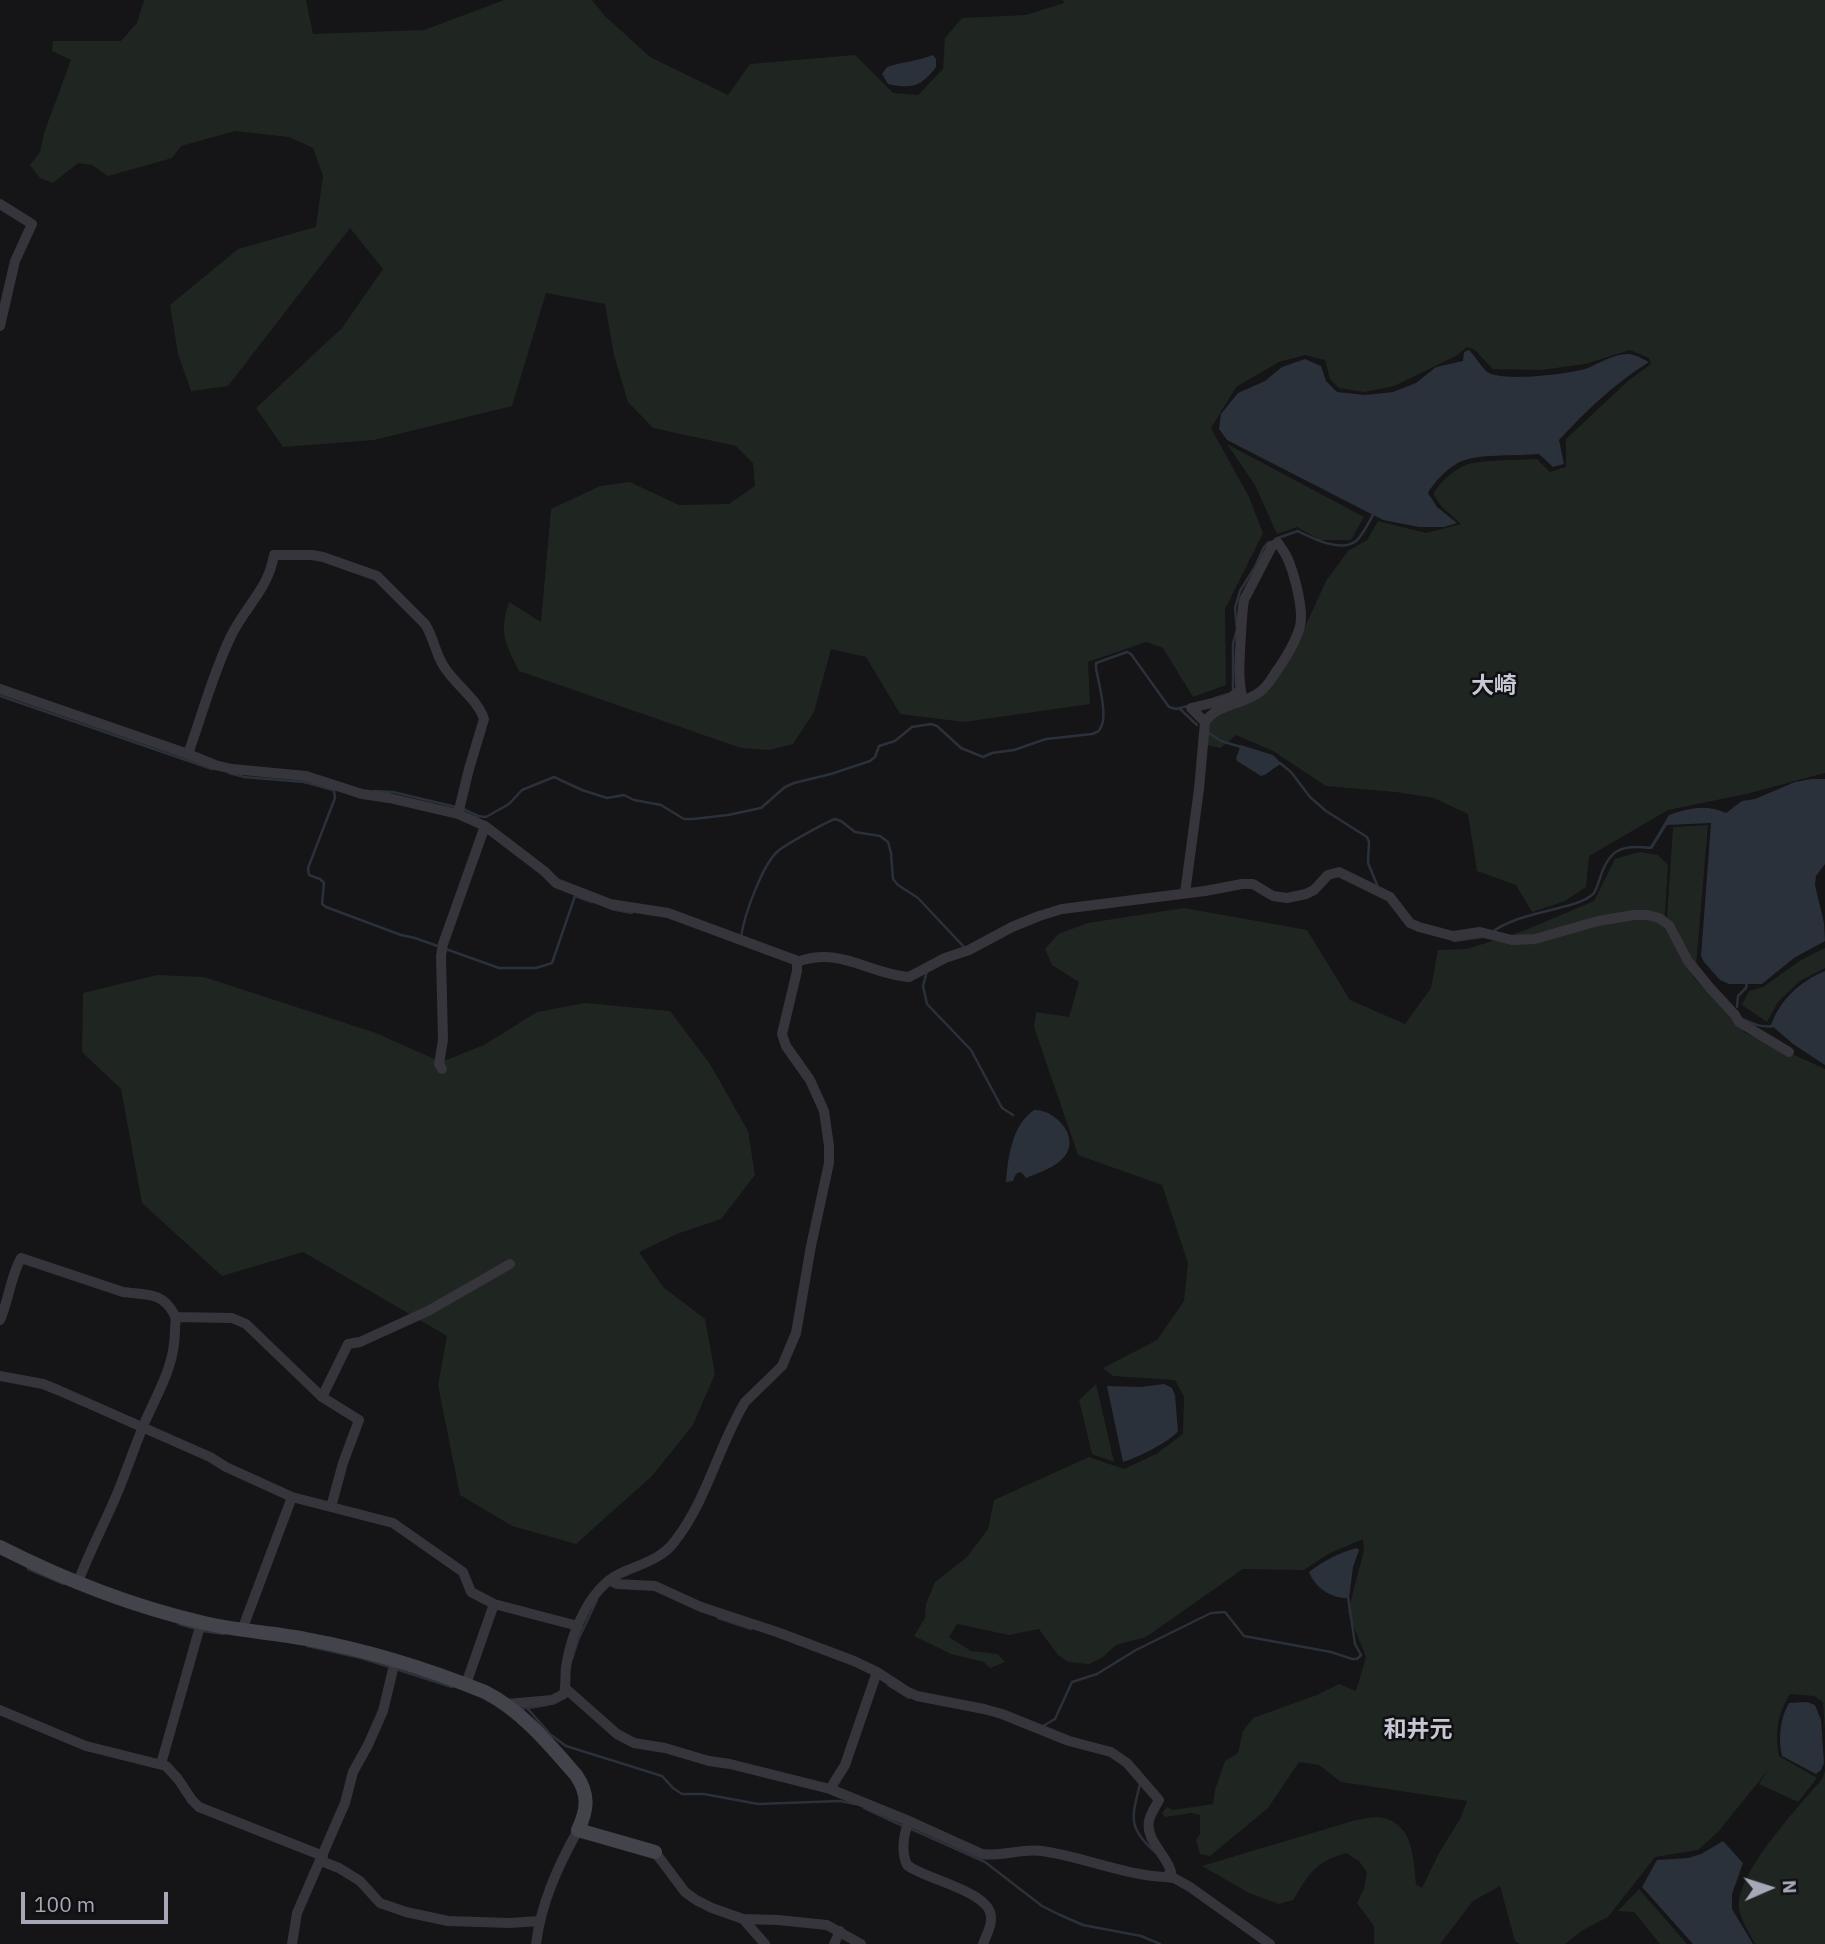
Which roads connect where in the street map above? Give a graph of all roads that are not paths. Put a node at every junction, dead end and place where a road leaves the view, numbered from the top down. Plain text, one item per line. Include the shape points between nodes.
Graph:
1 (0, 204) edge
2 (0, 327) edge
3 (0, 689) edge
4 (1242, 695) junction
5 (1205, 722) junction
6 (188, 754) junction
7 (459, 810) junction
8 (485, 826) junction
9 (1185, 893) junction
10 (797, 962) junction
11 (1789, 1052) dead end
12 (442, 1069) dead end
13 (510, 1264) dead end
14 (176, 1317) junction
15 (0, 1320) edge
16 (0, 1376) edge
17 (322, 1397) junction
18 (143, 1427) junction
19 (292, 1497) junction
20 (331, 1507) junction
21 (0, 1547) edge
22 (609, 1580) junction
23 (78, 1582) junction
24 (494, 1604) junction
25 (578, 1626) junction
26 (200, 1627) junction
27 (242, 1630) junction
28 (393, 1666) junction
29 (877, 1672) junction
30 (466, 1684) junction
31 (567, 1689) junction
32 (0, 1710) edge
33 (511, 1711) junction
34 (161, 1764) junction
35 (830, 1789) junction
36 (907, 1825) junction
37 (578, 1830) junction
38 (655, 1852) joint
39 (322, 1858) junction
40 (1166, 1877) junction
41 (743, 1919) junction
42 (539, 1920) junction
43 (840, 1931) junction
44 (292, 1944) edge
45 (536, 1944) edge
46 (765, 1944) edge
47 (834, 1944) edge
48 (862, 1944) edge
49 (983, 1944) edge
50 (1270, 1944) edge

1 - 2 street via 32,225 15,261
3 - 6 street
4 - 4 street via 1239,654 1244,600 1272,546 1278,543 1289,560 1300,625 1291,651 1261,692
4 - 5 street
4 - 5 street via 1191,709
5 - 9 street
6 - 7 street via 232,769 306,776 362,794
6 - 7 street via 224,652 263,588 274,555 312,555 377,576 425,624 441,662 481,711 484,719
7 - 8 street
8 - 10 street via 556,883 610,904 668,913
8 - 12 street via 442,948
9 - 10 street via 1051,912 909,977 846,959 811,957
9 - 11 street via 1253,884 1287,898 1306,894 1328,875 1339,872 1390,897 1404,918 1419,927 1453,936 1480,932 1512,940 1648,915 1669,925 1688,961 1739,1022
10 - 22 street via 782,1034 818,1094 829,1154 796,1333 782,1366 745,1402 699,1501 673,1544 663,1555
13 - 17 street via 428,1311 348,1344
14 - 15 street via 153,1295 124,1292 21,1258
14 - 17 street via 239,1320
14 - 18 street via 174,1352
16 - 18 street via 43,1384
17 - 20 street via 359,1420
18 - 19 street
18 - 23 street
19 - 20 street
19 - 27 street
20 - 24 street via 397,1526 463,1572 471,1592
21 - 23 street
22 - 25 street via 596,1593
22 - 29 street via 660,1588
23 - 26 street
24 - 25 street
24 - 30 street
25 - 31 street via 568,1657
26 - 27 street
26 - 34 street
27 - 28 street via 309,1639
28 - 30 street
28 - 39 street via 383,1711 353,1772
29 - 35 street via 845,1765
29 - 40 street via 917,1696 1002,1714 1118,1756 1159,1800 1149,1821 1150,1833 1169,1863 1171,1872
30 - 33 street
31 - 33 street via 555,1699
31 - 35 street via 617,1734 634,1743
32 - 34 street via 86,1746
33 - 37 street via 582,1784 586,1809
34 - 39 street via 199,1807
35 - 36 street
36 - 40 street via 982,1854 1039,1851
36 - 49 street via 903,1852 907,1865 985,1902 991,1924
37 - 38 street
37 - 42 street
38 - 41 street via 691,1897
39 - 42 street via 360,1881 380,1903 406,1912 448,1921
39 - 44 street via 297,1913
40 - 50 street via 1190,1887
41 - 43 street via 827,1925
41 - 46 street
42 - 45 street
43 - 47 street
43 - 48 street

